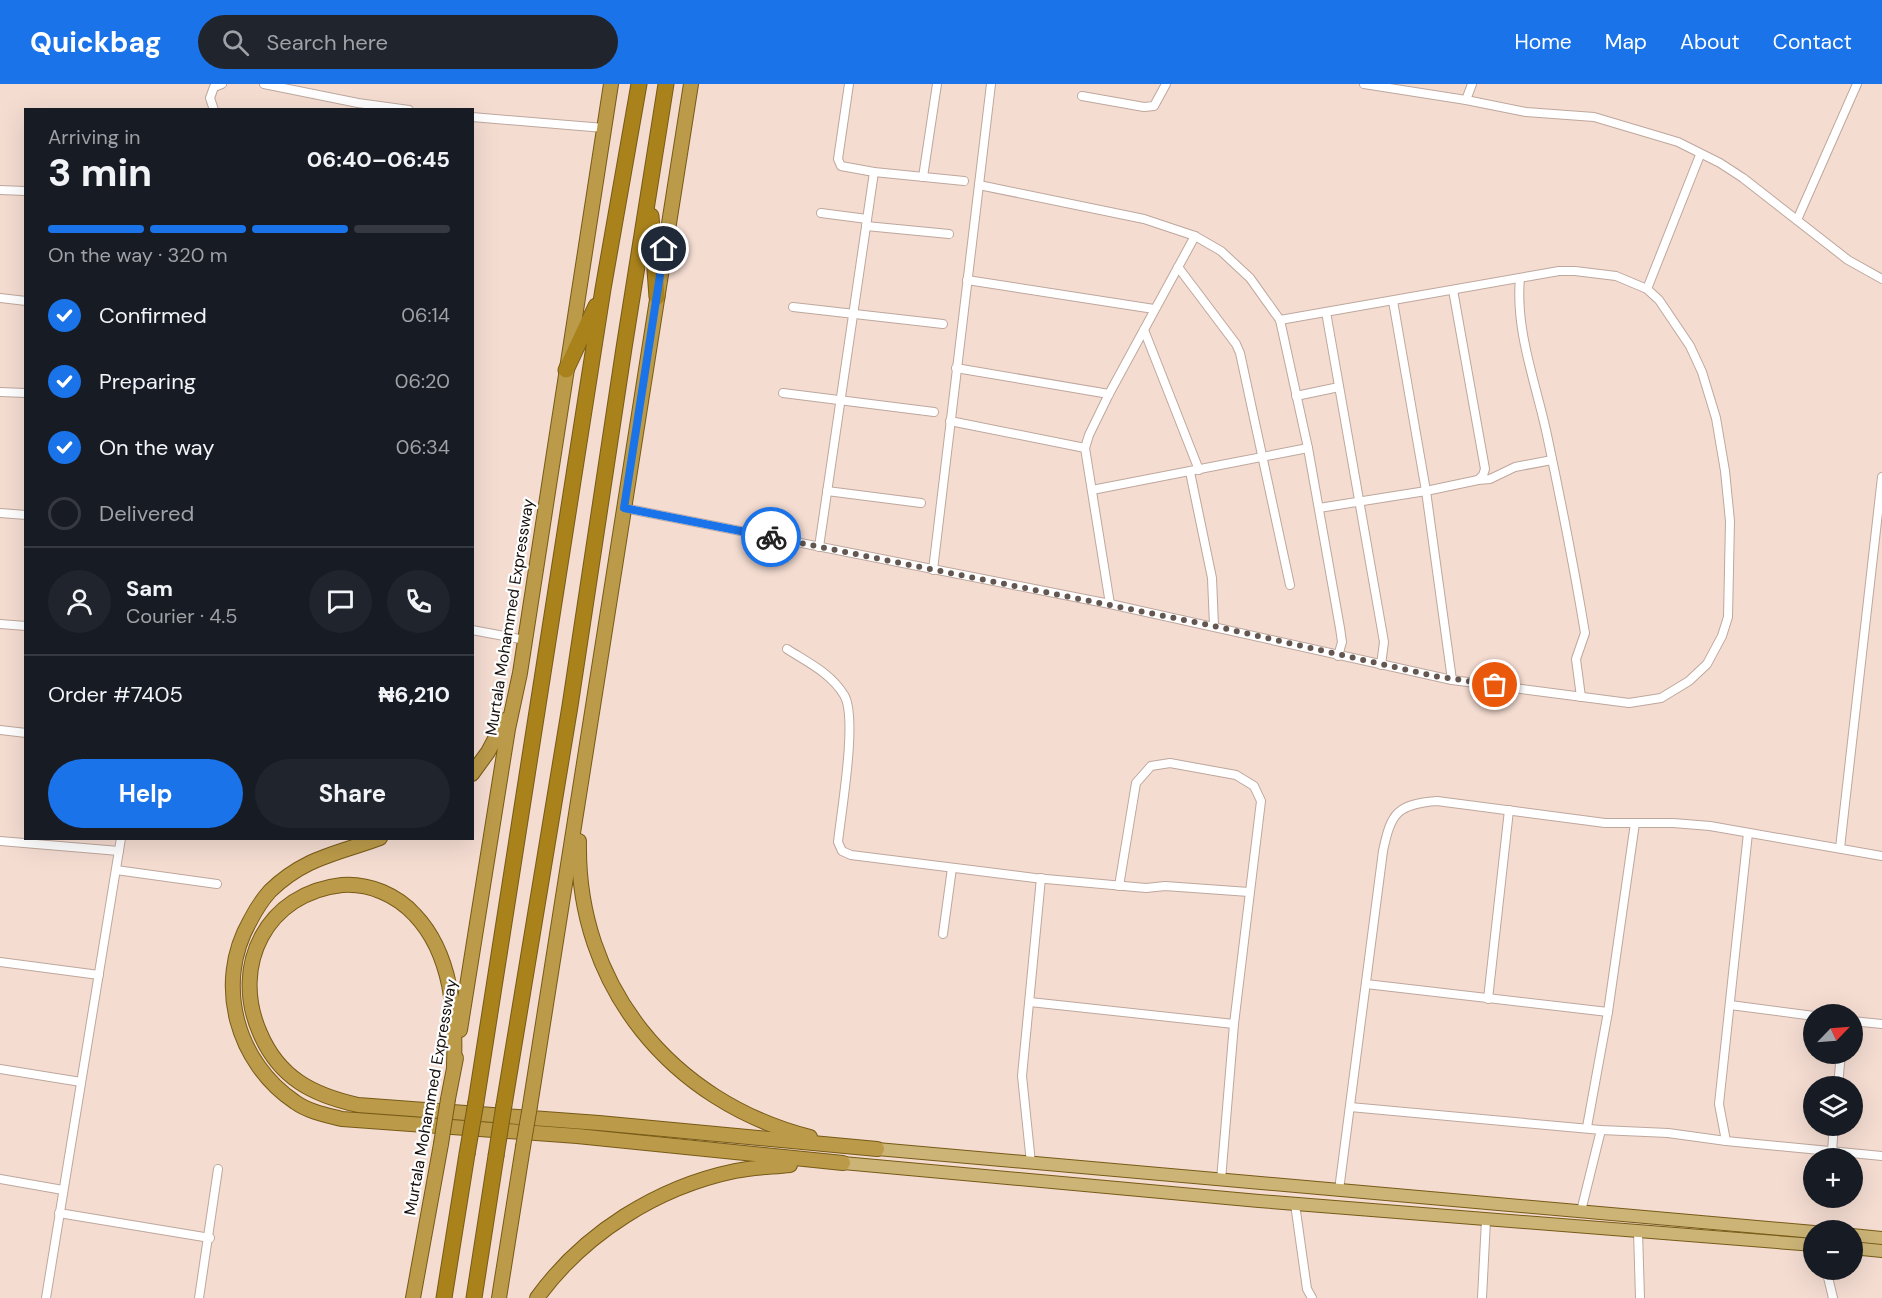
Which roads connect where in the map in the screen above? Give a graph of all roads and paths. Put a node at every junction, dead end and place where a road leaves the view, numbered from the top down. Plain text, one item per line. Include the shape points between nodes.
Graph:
1 (222, 84) edge
2 (264, 84) edge
3 (611, 84) edge
4 (632, 84) edge
5 (639, 84) edge
6 (666, 84) edge
7 (691, 84) edge
8 (849, 84) edge
9 (937, 84) edge
10 (991, 84) edge
11 (1166, 84) edge
12 (1364, 84) edge
13 (1472, 84) edge
14 (1857, 84) edge
15 (1082, 96) dead end
16 (1467, 100) junction
17 (357, 106) edge
18 (213, 108) edge
19 (383, 108) edge
20 (635, 112) junction
21 (474, 117) edge
22 (604, 128) junction
23 (1700, 155) junction
24 (874, 172) junction
25 (923, 177) junction
26 (964, 181) dead end
27 (979, 185) junction
28 (0, 190) edge
29 (24, 191) edge
30 (649, 192) junction
31 (821, 213) dead end
32 (1797, 220) junction
33 (867, 222) junction
34 (949, 234) dead end
35 (1195, 236) junction
36 (1178, 267) junction
37 (1520, 278) junction
38 (1882, 279) edge
39 (967, 280) junction
40 (603, 289) junction
41 (1647, 289) junction
42 (1453, 290) junction
43 (657, 297) junction
44 (0, 298) edge
45 (24, 301) edge
46 (1393, 301) junction
47 (793, 307) dead end
48 (1154, 309) junction
49 (1326, 312) junction
50 (853, 314) junction
51 (1280, 320) junction
52 (943, 324) dead end
53 (1144, 330) junction
54 (956, 368) junction
55 (566, 370) junction
56 (1339, 387) junction
57 (0, 392) edge
58 (24, 393) edge
59 (783, 393) dead end
60 (1109, 394) junction
61 (1296, 396) junction
62 (840, 400) junction
63 (934, 411) dead end
64 (950, 421) junction
65 (1085, 448) junction
66 (1308, 448) junction
67 (1263, 457) junction
68 (1552, 460) junction
69 (1195, 471) junction
70 (1882, 477) edge
71 (1478, 480) junction
72 (1092, 490) junction
73 (827, 491) junction
74 (1426, 491) junction
75 (1360, 501) junction
76 (921, 503) dead end
77 (1319, 507) junction
78 (624, 508) junction
79 (0, 513) edge
80 (24, 515) edge
81 (819, 547) junction
82 (933, 570) junction
83 (1290, 585) dead end
84 (1110, 604) junction
85 (0, 624) edge
86 (24, 626) edge
87 (1214, 626) junction
88 (474, 630) edge
89 (525, 640) junction
90 (787, 649) dead end
91 (1338, 656) junction
92 (1381, 665) junction
93 (520, 673) junction
94 (1452, 680) junction
95 (1581, 697) junction
96 (0, 730) edge
97 (24, 733) edge
98 (474, 771) edge
99 (580, 799) junction
100 (1509, 810) junction
101 (1635, 823) junction
102 (1748, 833) junction
103 (121, 840) edge
104 (374, 840) edge
105 (0, 841) edge
106 (1840, 848) junction
107 (119, 851) junction
108 (1882, 856) edge
109 (952, 868) junction
110 (116, 870) junction
111 (1041, 878) junction
112 (217, 884) dead end
113 (1119, 886) junction
114 (1249, 892) junction
115 (943, 934) dead end
116 (0, 962) edge
117 (99, 975) junction
118 (1366, 984) junction
119 (1488, 999) junction
120 (1030, 1002) junction
121 (1730, 1005) junction
122 (1608, 1012) junction
123 (1803, 1015) edge
124 (1863, 1022) edge
125 (1234, 1024) junction
126 (1882, 1024) edge
127 (454, 1065) junction
128 (0, 1069) edge
129 (81, 1082) junction
130 (1350, 1107) junction
131 (1587, 1127) junction
132 (1601, 1130) junction
133 (1726, 1142) junction
134 (877, 1149) junction
135 (1803, 1149) edge
136 (1863, 1154) edge
137 (1882, 1156) edge
138 (843, 1163) junction
139 (1031, 1163) junction
140 (218, 1169) dead end
141 (0, 1179) edge
142 (1221, 1180) junction
143 (63, 1190) junction
144 (1339, 1190) junction
145 (1295, 1204) junction
146 (1581, 1211) junction
147 (59, 1213) junction
148 (1486, 1220) junction
149 (1638, 1231) junction
150 (1803, 1231) edge
151 (1863, 1236) edge
152 (210, 1238) junction
153 (1882, 1238) edge
154 (1803, 1244) edge
155 (1863, 1249) edge
156 (1882, 1251) edge
157 (1829, 1280) edge
158 (46, 1298) edge
159 (199, 1298) edge
160 (413, 1298) edge
161 (444, 1298) edge
162 (474, 1298) edge
163 (499, 1298) edge
164 (537, 1298) edge
165 (1312, 1298) edge
166 (1482, 1298) edge
167 (1640, 1298) edge
168 (1833, 1298) edge

1 - 18 street via 214,87 210,98
2 - 17 street
3 - 22 highway, Murtala Mohammed Expressway
4 - 20 highway
5 - 20 highway
6 - 30 highway
7 - 43 highway
8 - 24 street via 838,163 844,168
9 - 25 street
10 - 27 street
11 - 15 street via 1154,106
12 - 16 street
13 - 16 street
14 - 32 street
16 - 23 street via 1526,112 1594,117 1678,142
17 - 19 street
20 - 40 highway
21 - 22 street
22 - 55 highway, Murtala Mohammed Expressway
23 - 32 street via 1743,178
23 - 41 street
24 - 25 street
24 - 33 street
25 - 26 street
27 - 35 street via 1144,219
27 - 39 street
28 - 29 street
30 - 43 highway
30 - 162 highway, bridge
31 - 33 street
32 - 38 street via 1848,260
33 - 34 street
33 - 50 street
35 - 36 street
35 - 51 street via 1237,264
36 - 48 street
36 - 67 street via 1236,344
37 - 41 street via 1575,271 1616,276
37 - 42 street
37 - 68 street via 1520,320
39 - 48 street
39 - 54 street
40 - 55 highway
40 - 161 highway, bridge
41 - 95 street via 1690,346 1716,418 1730,521 1728,617 1707,664 1676,690 1637,703
42 - 46 street
42 - 71 street via 1485,469
43 - 78 highway
44 - 45 street
46 - 49 street
46 - 74 street
47 - 50 street
48 - 53 street
49 - 51 street
49 - 56 street
50 - 52 street
50 - 62 street
51 - 61 street
53 - 60 street
53 - 69 street
54 - 60 street
54 - 64 street
55 - 89 highway, Murtala Mohammed Expressway
56 - 61 street
56 - 75 street
57 - 58 street
59 - 62 street
60 - 65 street
61 - 66 street
62 - 63 street
62 - 73 street
64 - 65 street
64 - 82 street
65 - 72 street
66 - 67 street
66 - 77 street
67 - 69 street
67 - 83 street
68 - 71 street
68 - 95 street via 1585,633 1576,659
69 - 72 street
69 - 87 street via 1212,578
70 - 106 street
71 - 74 street
72 - 84 street
73 - 76 street
73 - 81 street
74 - 75 street
74 - 94 street
75 - 77 street
75 - 92 street via 1384,642
77 - 91 street via 1342,642
78 - 81 street
78 - 99 highway
79 - 80 street
81 - 82 street
82 - 84 street
84 - 87 street
85 - 86 street
87 - 91 street
88 - 89 street
89 - 93 highway, Murtala Mohammed Expressway
90 - 109 street via 826,674 849,705 837,842 842,851
91 - 92 street
92 - 94 street
93 - 98 highway via 500,732
93 - 127 highway, Murtala Mohammed Expressway
94 - 95 street
96 - 97 street
99 - 134 highway via 580,878 593,939 603,967 632,1019 686,1077 739,1110 799,1135
99 - 163 highway, bridge
100 - 101 street via 1605,823
100 - 118 street via 1437,801 1422,802 1395,815 1383,850
100 - 119 street
101 - 102 street via 1682,824
101 - 122 street
102 - 106 street
102 - 121 street
103 - 107 street
104 - 138 highway via 315,859 290,874 268,894 237,947 232,987 239,1030 260,1070 297,1104 351,1120 577,1136
105 - 107 street
106 - 108 street
107 - 110 street
109 - 111 street
109 - 115 street
110 - 112 street
110 - 117 street
111 - 113 street
111 - 120 street
113 - 114 street
113 - 114 street via 1136,783 1151,766 1170,763 1236,776 1254,786 1261,801
114 - 125 street
116 - 117 street
117 - 129 street
118 - 119 street
118 - 130 street
119 - 122 street
120 - 125 street
120 - 139 street via 1022,1076
121 - 123 street
121 - 133 street via 1719,1104
122 - 131 street
124 - 126 street
125 - 142 street
127 - 134 highway via 453,1011 442,960 425,927 402,903 363,886 329,887 297,899 272,920 262,934 252,964 253,1012 273,1058 298,1082 323,1096 358,1105
127 - 160 highway, Murtala Mohammed Expressway, bridge
128 - 129 street
129 - 143 street
130 - 131 street
130 - 144 street
131 - 132 street
132 - 133 street via 1668,1132
132 - 146 street
133 - 135 street
134 - 139 main road
136 - 137 street
138 - 145 main road
138 - 164 highway via 738,1170 678,1188 617,1221 564,1267
139 - 142 main road
140 - 152 street
141 - 143 street
142 - 144 main road
143 - 147 street
144 - 146 main road
145 - 148 main road
145 - 165 street via 1307,1289
146 - 150 main road
147 - 152 street
147 - 158 street
148 - 149 main road
148 - 166 street
149 - 154 main road
149 - 167 street
151 - 153 main road
152 - 159 street
155 - 156 main road
157 - 168 street

